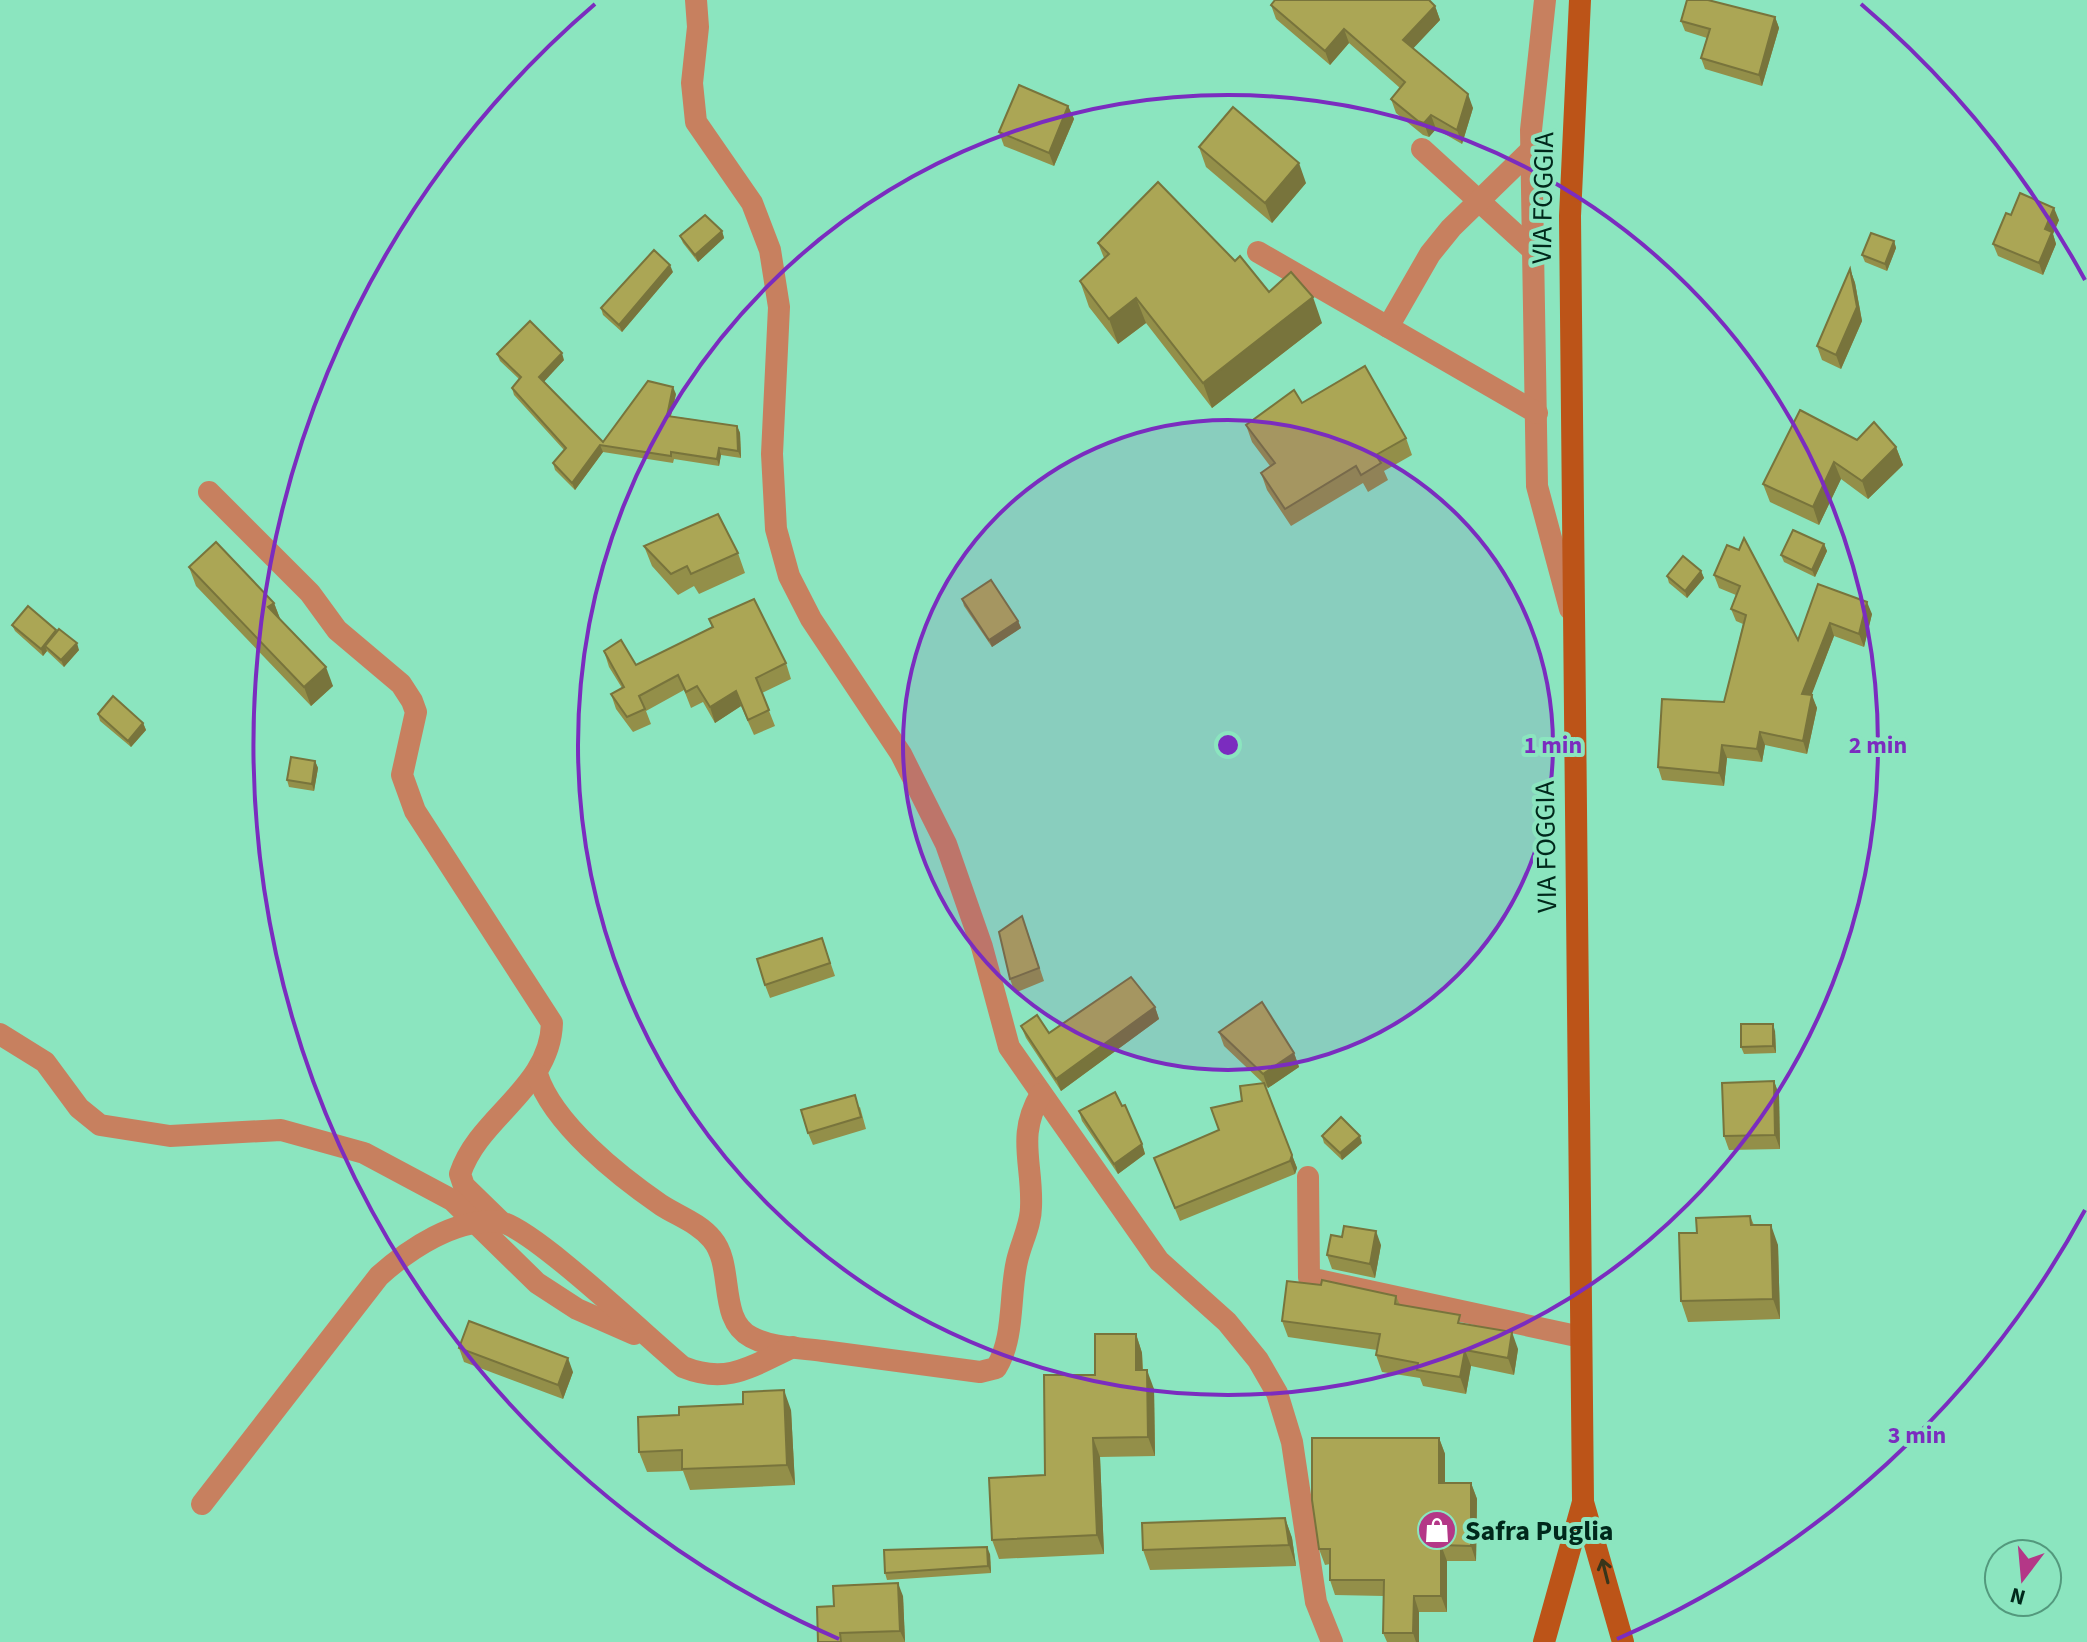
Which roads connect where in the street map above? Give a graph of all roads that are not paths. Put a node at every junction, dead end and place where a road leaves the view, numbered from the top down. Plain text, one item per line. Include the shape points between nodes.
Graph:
1 (696, 0) edge
2 (1545, 0) edge
3 (1580, 0) edge
4 (1422, 149) dead end
5 (1532, 149) junction
6 (1477, 203) junction
7 (1258, 252) dead end
8 (1535, 252) junction
9 (1388, 327) junction
10 (1537, 413) junction
11 (209, 492) dead end
12 (1573, 618) junction
13 (0, 1034) edge
14 (537, 1074) junction
15 (1041, 1094) junction
16 (1308, 1177) dead end
17 (489, 1223) junction
18 (1581, 1337) junction
19 (654, 1343) junction
20 (793, 1347) junction
21 (1583, 1502) junction
22 (202, 1504) dead end
23 (1332, 1642) edge
24 (1544, 1642) edge
25 (1623, 1642) edge

1 - 15 street via 696,122 752,203 770,250 779,307 772,454 776,529 789,576 811,619 901,754 946,844 1009,1047
2 - 5 street
3 - 12 main road, VIA FOGGIA via 1570,216
4 - 6 street
5 - 6 street
5 - 8 street
6 - 8 street
6 - 9 street via 1430,254
7 - 9 street
8 - 10 street
9 - 10 street
10 - 12 street via 1537,486
11 - 14 street via 310,593 337,630 401,684 412,701 416,712 402,775 405,789 552,1023 552,1043
12 - 18 main road, VIA FOGGIA
13 - 17 street via 45,1062 79,1108 100,1125 170,1136 281,1130 321,1139 420,1181
14 - 17 street via 471,1153 460,1174
14 - 20 street via 563,1117 609,1165 712,1239 722,1254 737,1327 760,1341
15 - 20 street via 1025,1135 1032,1209 1012,1284 1004,1355 996,1368 980,1372
15 - 23 street via 1159,1261 1227,1322 1277,1393 1292,1442 1316,1602
16 - 18 street via 1309,1278
17 - 19 street via 548,1251
17 - 19 street via 537,1283 577,1309
17 - 22 street via 445,1232 379,1276
18 - 21 main road, VIA FOGGIA
19 - 20 street via 683,1367 705,1376 733,1375
21 - 24 main road, VIA FOGGIA
25 -> 21 main road, VIA FOGGIA

